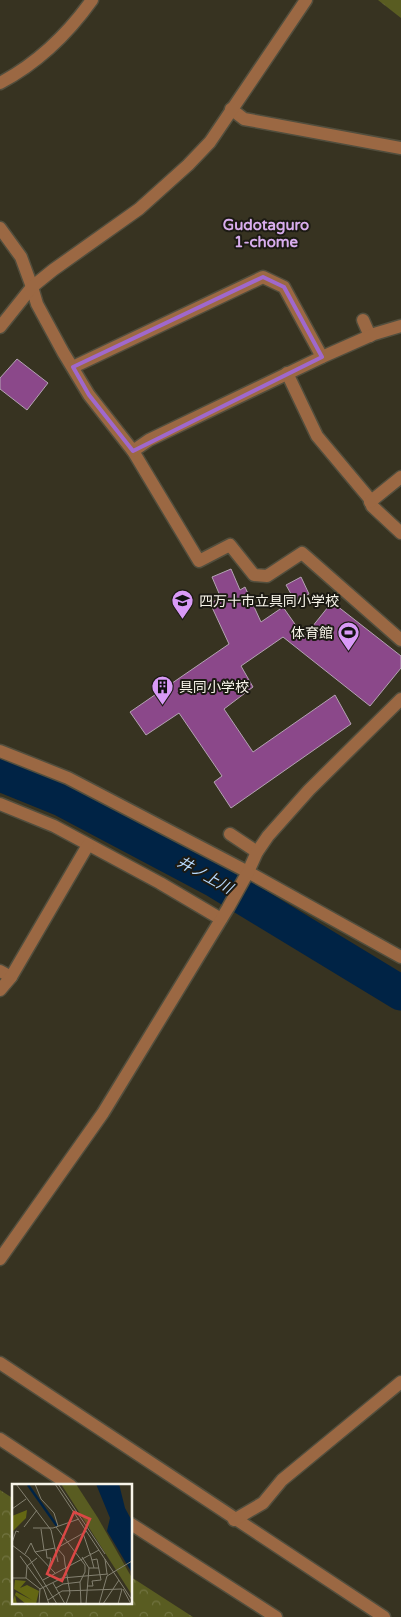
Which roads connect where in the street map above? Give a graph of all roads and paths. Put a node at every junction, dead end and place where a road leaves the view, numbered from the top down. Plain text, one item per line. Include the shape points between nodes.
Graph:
1 (92, 0) edge
2 (306, 0) edge
3 (0, 83) edge
4 (231, 109) junction
5 (401, 148) edge
6 (0, 228) edge
7 (32, 287) junction
8 (363, 320) dead end
9 (401, 326) edge
10 (0, 327) edge
11 (370, 336) junction
12 (322, 357) junction
13 (73, 367) junction
14 (286, 373) junction
15 (133, 451) junction
16 (401, 477) edge
17 (370, 502) junction
18 (401, 533) edge
19 (401, 640) edge
20 (401, 699) edge
21 (0, 751) edge
22 (0, 804) edge
23 (230, 834) dead end
24 (88, 845) junction
25 (257, 852) junction
26 (247, 875) junction
27 (224, 914) junction
28 (401, 957) edge
29 (0, 970) edge
30 (11, 977) junction
31 (0, 990) edge
32 (2, 1253) edge
33 (0, 1363) edge
34 (401, 1382) edge
35 (0, 1439) edge
36 (68, 1484) edge
37 (234, 1520) junction
38 (132, 1525) edge
39 (276, 1617) edge
40 (384, 1617) edge

1 - 3 street via 58,42 22,71
2 - 4 street
4 - 5 street via 244,119
4 - 7 street via 210,142 139,209
6 - 7 street via 21,257
7 - 10 street
7 - 13 street via 37,304
8 - 11 street
9 - 11 street
11 - 12 street
12 - 13 street via 284,287 264,277
12 - 14 street
13 - 15 street via 89,395
14 - 15 street via 149,440
14 - 17 street via 317,436
15 - 19 street via 199,561 230,545 254,574 267,576 302,553
16 - 17 street
17 - 18 street
20 - 25 street via 309,790
21 - 26 street via 68,778
22 - 24 street via 54,826
23 - 25 street
24 - 27 street
24 - 30 street
25 - 26 street
26 - 27 street
26 - 28 street
27 - 32 street via 102,1113
29 - 30 street
30 - 31 street
33 - 37 street
34 - 37 street via 282,1480 263,1503
35 - 36 street
37 - 40 street
38 - 39 street

